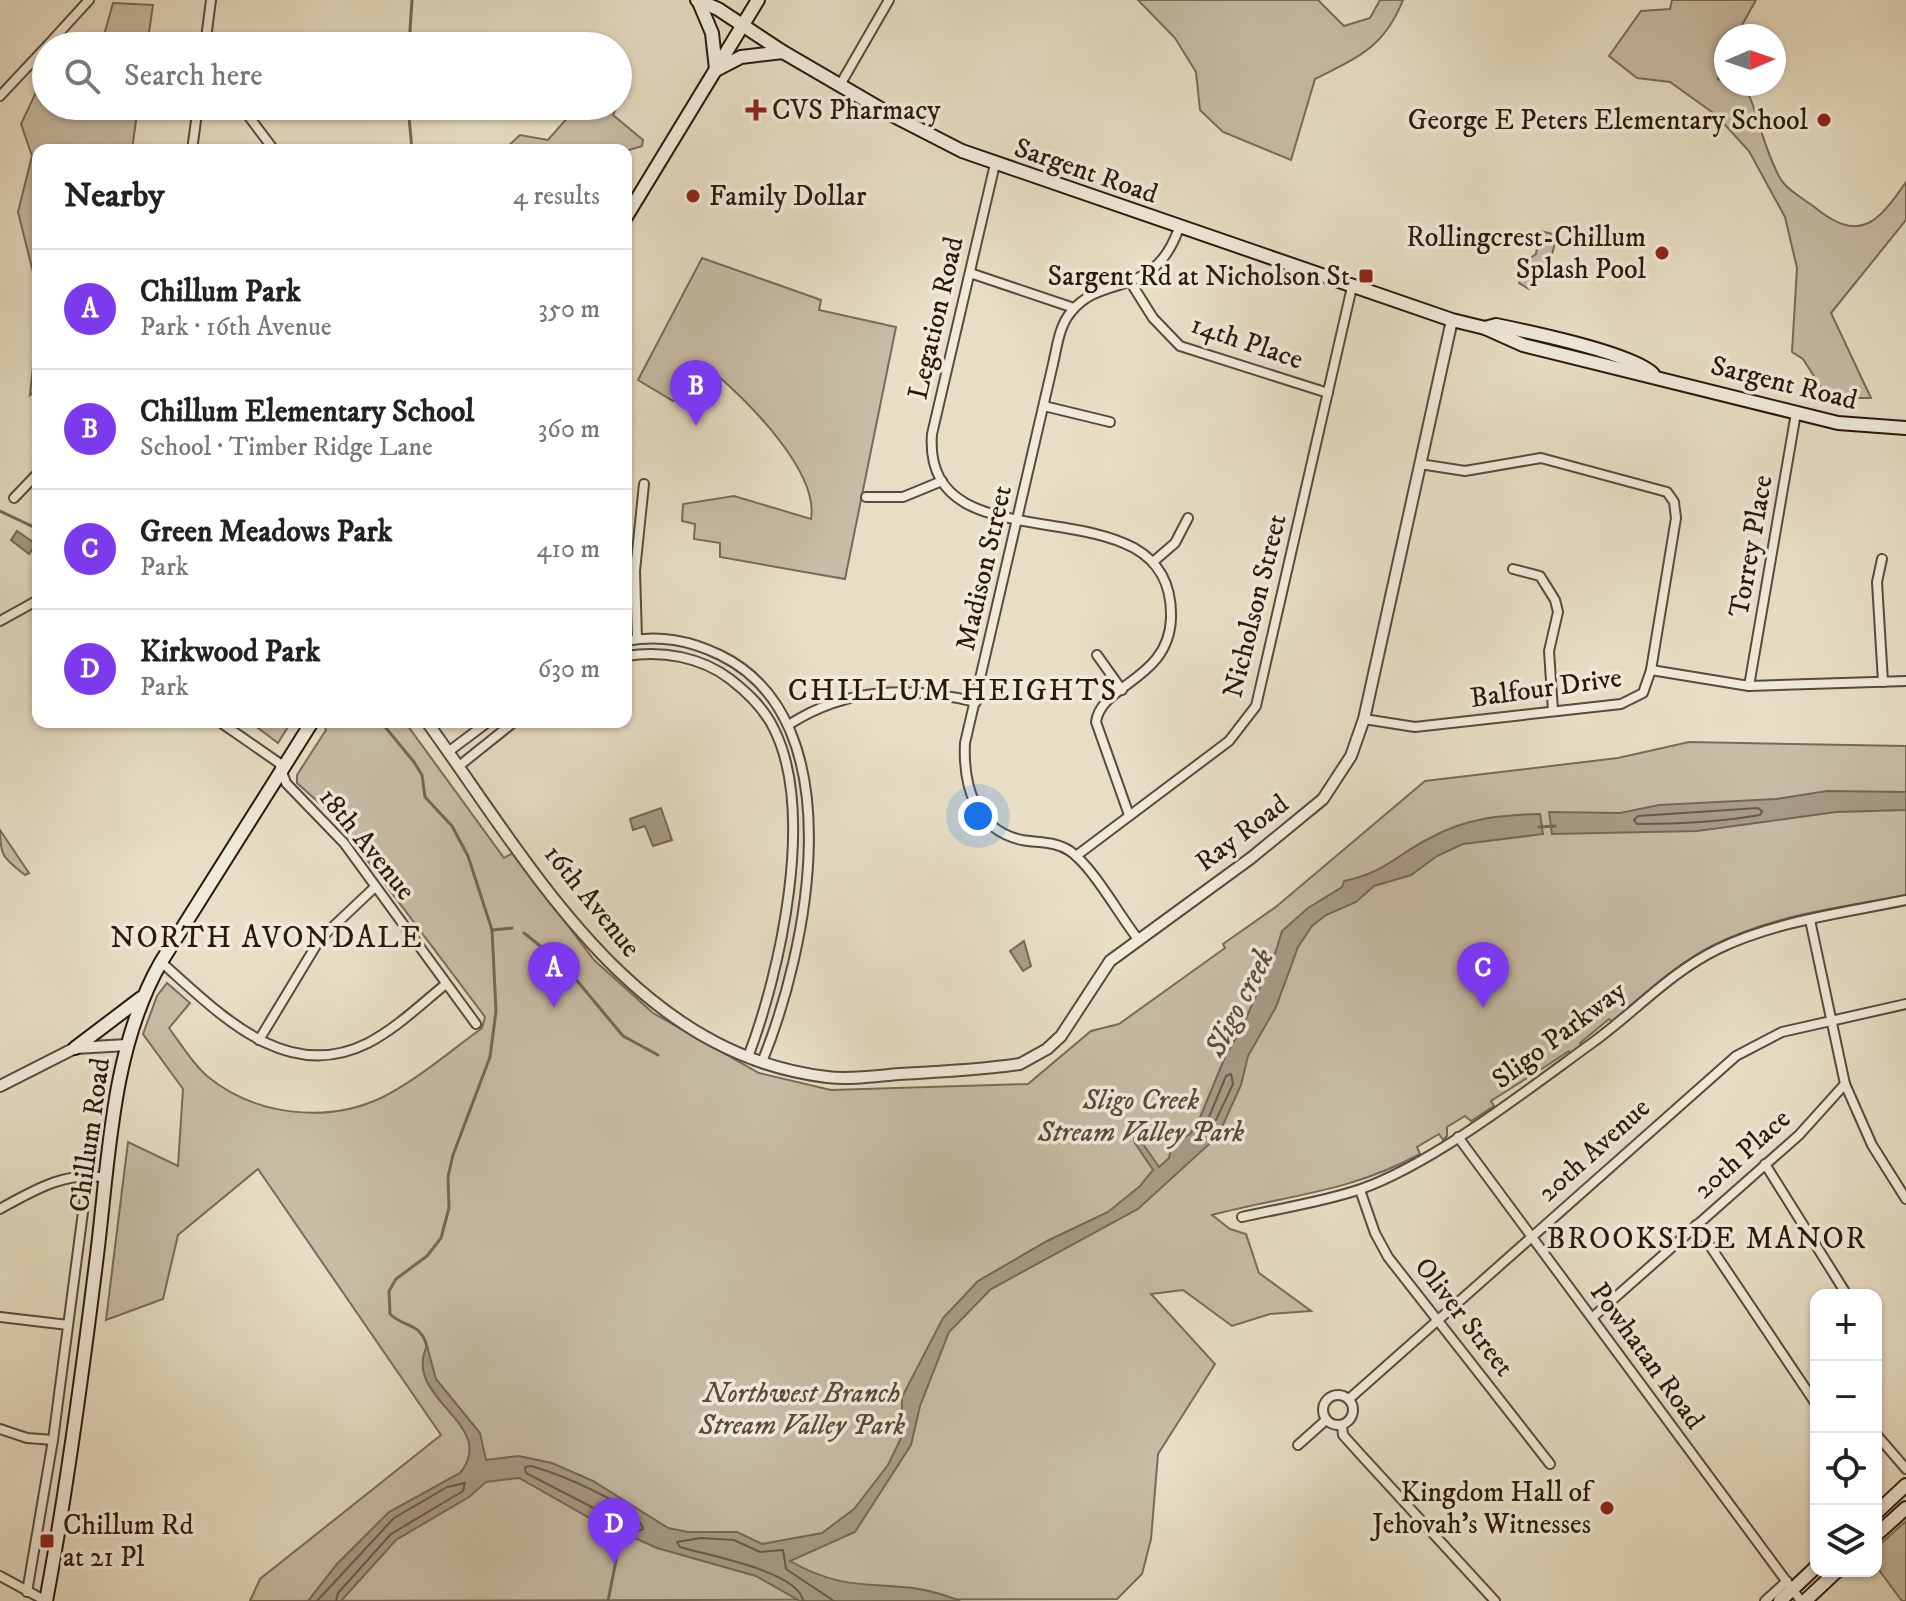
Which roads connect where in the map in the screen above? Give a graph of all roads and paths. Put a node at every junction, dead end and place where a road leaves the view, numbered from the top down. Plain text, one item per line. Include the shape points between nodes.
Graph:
1 (89, 0) edge
2 (211, 0) edge
3 (698, 0) edge
4 (758, 0) edge
5 (889, 0) edge
6 (743, 25) junction
7 (59, 32) edge
8 (207, 32) edge
9 (783, 52) junction
10 (32, 61) edge
11 (716, 71) junction
12 (840, 85) junction
13 (0, 96) edge
14 (196, 120) edge
15 (252, 120) edge
16 (193, 144) edge
17 (270, 144) edge
18 (995, 164) junction
19 (632, 207) edge
20 (1179, 228) junction
21 (970, 273) junction
22 (1131, 283) junction
23 (1352, 287) junction
24 (1074, 308) junction
25 (1452, 320) junction
26 (1328, 393) junction
27 (1044, 406) junction
28 (1796, 413) junction
29 (1110, 422) dead end
30 (1906, 428) edge
31 (1420, 464) junction
32 (32, 479) edge
33 (942, 481) junction
34 (644, 484) dead end
35 (866, 497) dead end
36 (14, 498) dead end
37 (1188, 518) dead end
38 (1018, 523) junction
39 (1882, 559) dead end
40 (1153, 562) junction
41 (1513, 569) dead end
42 (32, 603) edge
43 (0, 621) edge
44 (637, 639) junction
45 (632, 640) edge
46 (1097, 655) dead end
47 (632, 656) edge
48 (1651, 670) junction
49 (1906, 681) edge
50 (1883, 682) junction
51 (1749, 686) junction
52 (1122, 690) junction
53 (976, 702) junction
54 (1553, 711) junction
55 (1364, 719) junction
56 (790, 724) junction
57 (229, 728) edge
58 (308, 728) edge
59 (431, 728) edge
60 (480, 728) edge
61 (506, 728) edge
62 (448, 752) junction
63 (459, 766) junction
64 (280, 770) junction
65 (1129, 815) junction
66 (1076, 856) junction
67 (375, 887) junction
68 (1906, 900) edge
69 (1810, 920) junction
70 (1138, 939) junction
71 (161, 962) junction
72 (446, 984) junction
73 (141, 998) junction
74 (1906, 1004) edge
75 (1830, 1019) junction
76 (476, 1024) dead end
77 (259, 1040) junction
78 (127, 1045) junction
79 (75, 1048) junction
80 (748, 1057) junction
81 (762, 1062) junction
82 (1845, 1084) junction
83 (0, 1086) edge
84 (1458, 1137) junction
85 (1765, 1164) junction
86 (88, 1174) junction
87 (107, 1178) junction
88 (1360, 1190) junction
89 (1906, 1199) edge
90 (0, 1209) edge
91 (1242, 1217) dead end
92 (1696, 1225) junction
93 (1532, 1235) junction
94 (1843, 1289) edge
95 (0, 1317) edge
96 (1593, 1317) junction
97 (1439, 1319) junction
98 (68, 1325) junction
99 (1810, 1395) edge
100 (1349, 1399) junction
101 (1326, 1420) junction
102 (1342, 1425) junction
103 (0, 1429) edge
104 (53, 1440) junction
105 (1882, 1441) edge
106 (1298, 1445) dead end
107 (1550, 1464) dead end
108 (1906, 1469) edge
109 (1906, 1485) edge
110 (1882, 1507) edge
111 (1906, 1508) edge
112 (1882, 1530) edge
113 (1810, 1571) edge
114 (0, 1576) edge
115 (1830, 1577) edge
116 (1790, 1585) junction
117 (27, 1592) junction
118 (46, 1601) edge
119 (1495, 1601) edge
120 (1765, 1601) edge
121 (1780, 1601) edge
122 (1803, 1601) edge

1 - 7 street
2 - 8 street
3 - 6 main road, Sargent Road
3 - 11 main road via 712,33
4 - 6 main road
5 - 12 street
6 - 9 main road, Sargent Road
6 - 11 main road
9 - 11 main road via 741,57
9 - 12 main road, Sargent Road
10 - 13 street
11 - 19 main road
12 - 18 main road, Sargent Road
14 - 16 street
15 - 17 street
18 - 20 main road, Sargent Road
18 - 21 street, Legation Road
20 - 22 street via 1163,260
20 - 23 main road, Sargent Road
21 - 24 street
21 - 33 street, Legation Road via 932,434 931,459
22 - 24 street
22 - 26 street, 14th Place via 1153,318 1180,346
23 - 25 main road, Sargent Road
23 - 26 street, Nicholson Street
24 - 27 street, Madison Street via 1061,332
25 - 28 main road, Sargent Road via 1569,343 1643,364 1653,374
25 - 31 street, Ray Road
26 - 65 street, Nicholson Street via 1256,706 1229,741
27 - 29 street
27 - 38 street, Madison Street
28 - 30 main road, Sargent Road via 1852,426
28 - 51 street, Torrey Place
31 - 48 street via 1465,471 1541,458 1667,492 1676,518
31 - 55 street, Ray Road
32 - 36 street
33 - 35 street via 903,497
33 - 38 street via 973,505
34 - 44 street via 635,571
37 - 40 street via 1175,543
38 - 40 street via 1110,535
38 - 53 street, Madison Street
39 - 50 street via 1877,582
40 - 52 street via 1167,591 1169,632 1153,665
41 - 54 street via 1540,576 1557,606 1549,651
42 - 43 street
44 - 45 street
44 - 56 street via 682,640 726,658 756,680
46 - 52 street
47 - 80 street via 686,658 719,671 757,702 782,746 792,855 787,912 773,980
48 - 51 street, Balfour Drive
48 - 54 street, Balfour Drive via 1646,689 1635,700
49 - 50 street, Balfour Drive
50 - 51 street, Balfour Drive
52 - 65 street via 1099,710 1096,722
53 - 56 street via 924,691 883,692 824,705
53 - 66 street, Madison Street via 965,764 977,808 1010,837 1056,845
54 - 55 street, Balfour Drive via 1415,727
55 - 70 street, Ray Road via 1342,773 1307,815
56 - 81 street via 803,774 806,880 792,972
57 - 64 street via 279,763
58 - 64 main road, Chillum Road
59 - 62 street, 16th Avenue
60 - 62 street
61 - 63 street
62 - 63 street, 16th Avenue
63 - 80 street, 16th Avenue via 608,962 665,1012
64 - 67 street, 18th Avenue
64 - 71 main road, Chillum Road
65 - 66 street, Nicholson Street
66 - 70 street
67 - 72 street, 18th Avenue
67 - 77 street via 320,939
68 - 69 street, Sligo Parkway
69 - 75 street
69 - 84 street, Sligo Parkway via 1748,936 1687,965 1594,1042
70 - 81 street, Ray Road via 1103,968 1061,1036 1020,1064 842,1078
71 - 73 main road, Chillum Road
71 - 77 street via 230,1023
72 - 76 street, 18th Avenue
72 - 77 street via 387,1031 347,1051 293,1054
73 - 78 main road, Chillum Road
73 - 79 main road
74 - 75 street, 20th Avenue
75 - 82 street
75 - 93 street, 20th Avenue via 1770,1037 1723,1065
78 - 79 street
78 - 87 main road, Chillum Road
79 - 83 street
80 - 81 street, 16th Avenue
82 - 85 street, 20th Place
82 - 89 street via 1872,1145
84 - 88 street, Sligo Parkway
84 - 93 street, Powhatan Road
85 - 92 street, 20th Place
85 - 94 street
86 - 87 street
86 - 90 street via 34,1190
86 - 98 street, Chillum Road
87 - 118 main road, Chillum Road via 73,1442
88 - 91 street, Sligo Parkway
88 - 97 street, Oliver Street via 1388,1257
92 - 96 street, 20th Place
92 - 99 street
93 - 96 street, Powhatan Road
93 - 97 street, 20th Avenue
95 - 98 street
96 - 116 street, Powhatan Road
97 - 100 street, 20th Avenue
97 - 107 street, Oliver Street
98 - 104 street, Chillum Road
100 - 101 street via 1328,1399 1323,1407
100 - 102 street via 1354,1412
101 - 102 street
101 - 106 street
102 - 119 street via 1343,1435
103 - 104 street
104 - 117 street, Chillum Road
105 - 108 street
109 - 110 main road
111 - 112 main road
113 - 116 main road
114 - 117 street
115 - 122 main road
116 - 120 street
116 - 121 main road
116 - 122 street, Powhatan Road
117 - 118 street

